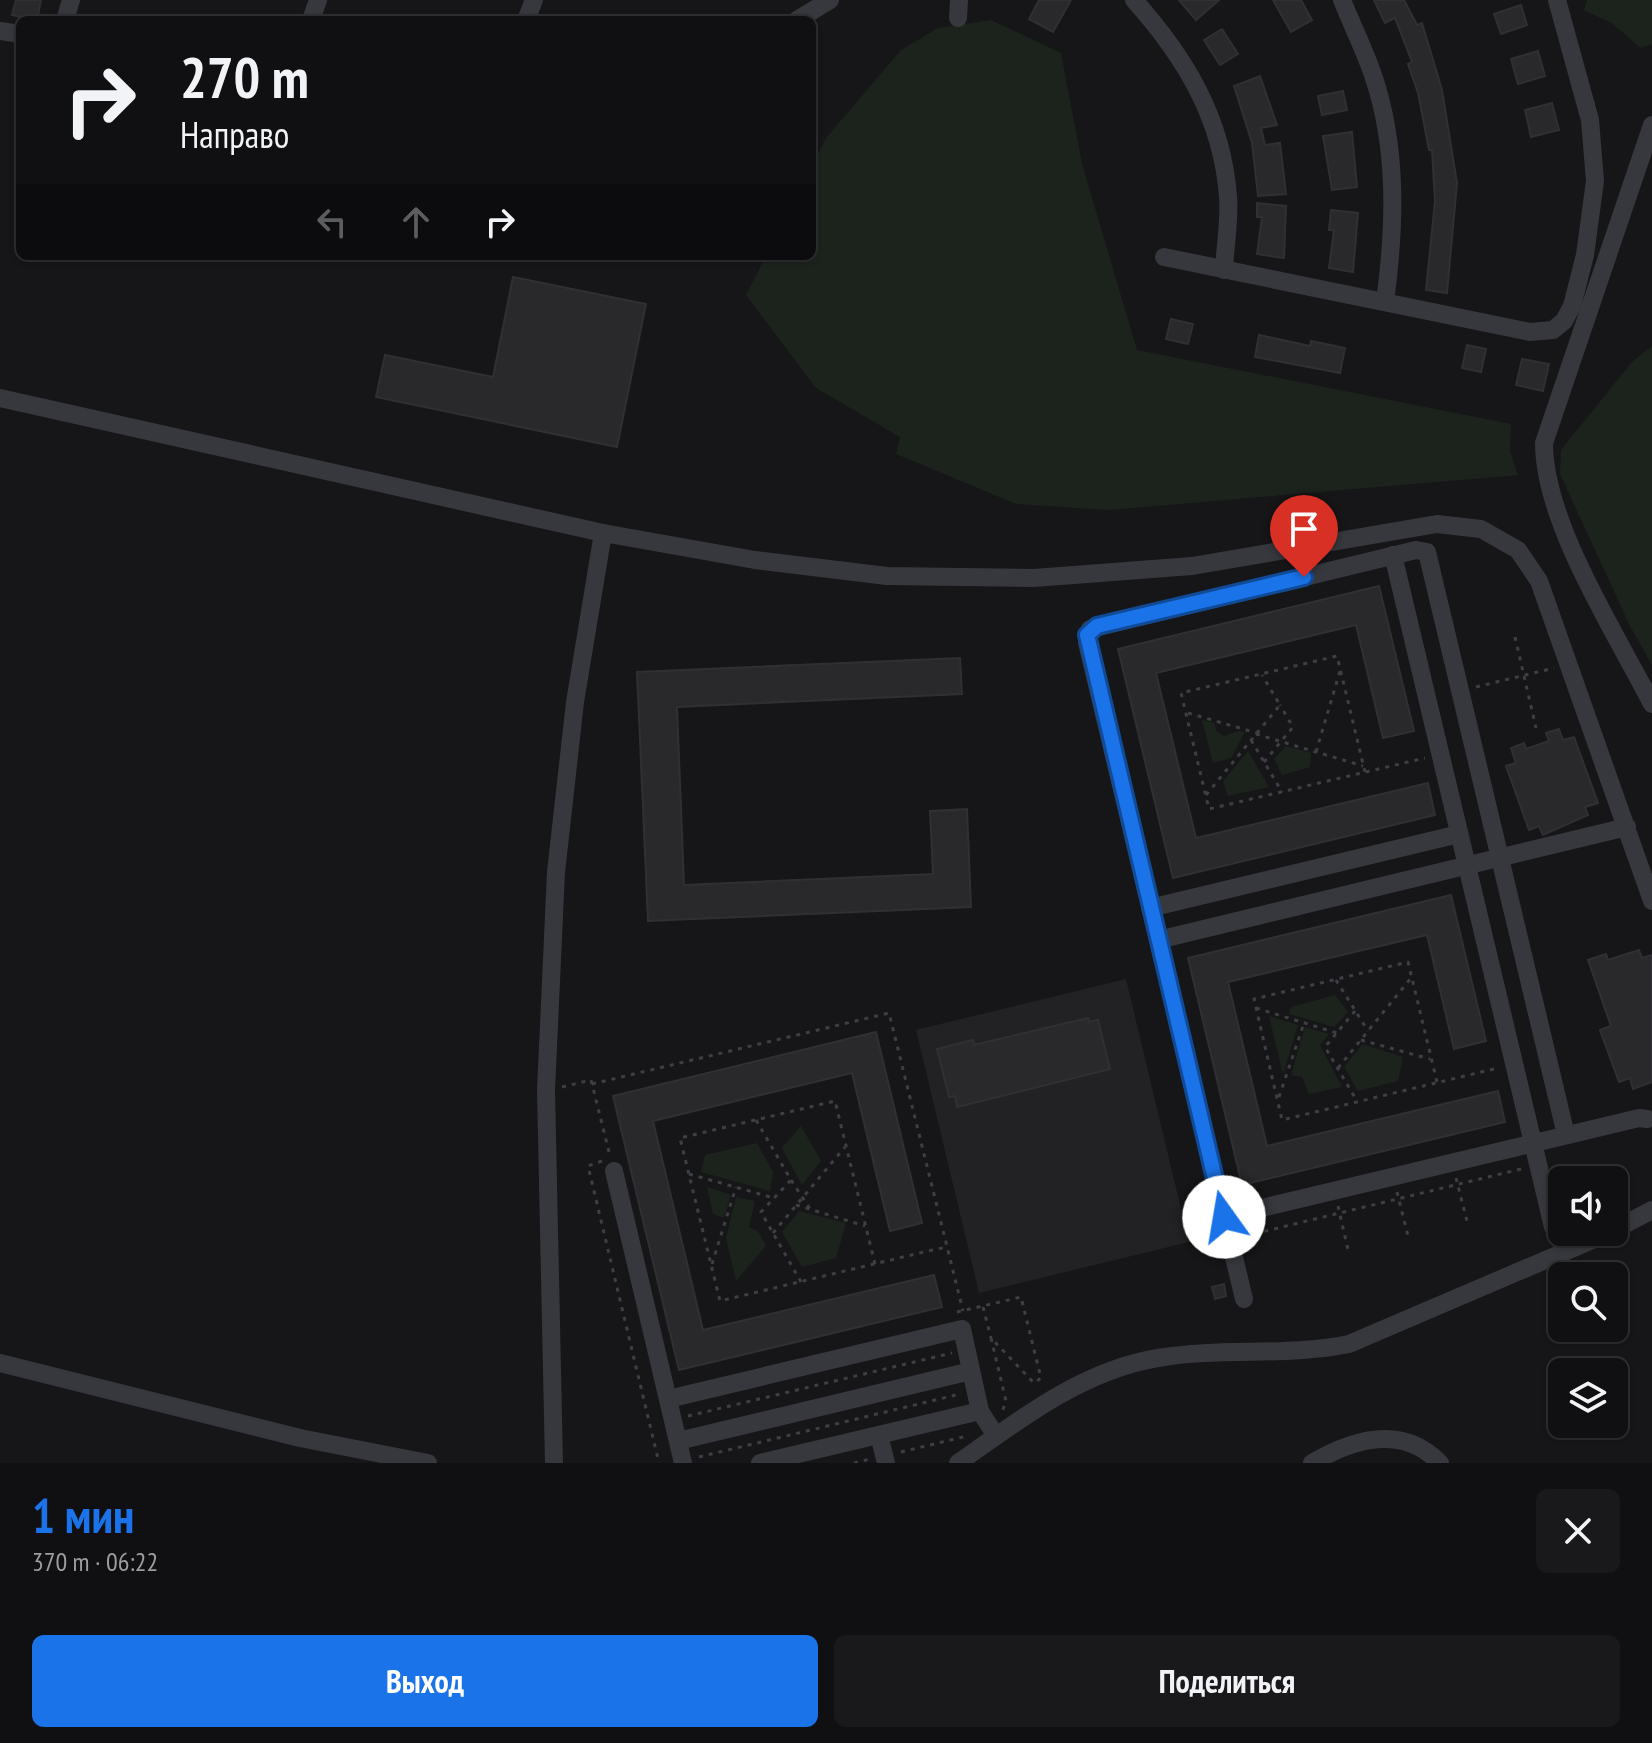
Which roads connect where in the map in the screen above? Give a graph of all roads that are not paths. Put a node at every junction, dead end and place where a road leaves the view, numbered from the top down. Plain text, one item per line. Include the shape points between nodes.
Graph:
1 (830, 0) edge
2 (1134, 0) edge
3 (1342, 0) edge
4 (1557, 0) edge
5 (804, 16) edge
6 (1652, 125) edge
7 (1164, 257) dead end
8 (1224, 270) junction
9 (1385, 302) junction
10 (0, 398) edge
11 (603, 533) junction
12 (1393, 555) junction
13 (1652, 704) edge
14 (1627, 827) junction
15 (1459, 834) junction
16 (1500, 858) junction
17 (1467, 866) junction
18 (1652, 901) edge
19 (1150, 908) junction
20 (1158, 940) junction
21 (1647, 1119) dead end
22 (1566, 1135) junction
23 (1533, 1143) junction
24 (612, 1165) road end
25 (1548, 1206) edge
26 (1652, 1210) edge
27 (1224, 1217) junction
28 (1628, 1223) edge
29 (1577, 1246) edge
30 (1244, 1299) dead end
31 (0, 1363) edge
32 (964, 1372) junction
33 (668, 1399) junction
34 (983, 1421) junction
35 (879, 1435) junction
36 (678, 1441) junction
37 (959, 1455) edge
38 (885, 1459) edge
39 (689, 1460) edge
40 (428, 1463) edge
41 (554, 1463) edge
42 (760, 1463) edge
43 (1312, 1463) edge
44 (1440, 1463) edge

1 - 5 street
2 - 8 street via 1171,41 1201,90 1221,147 1229,198
3 - 9 street via 1374,77 1391,157 1393,240
4 - 9 street via 1590,120 1595,181 1585,255 1564,321 1553,330 1530,332
6 - 13 street via 1544,443 1544,460 1584,574
7 - 8 street
8 - 9 street
10 - 11 street
11 - 14 street via 887,576 1034,578 1192,566 1437,524 1481,529 1518,550 1539,581
11 - 41 street via 575,702 556,872 546,1090
12 - 15 street
12 - 16 street via 1427,552
12 - 19 street via 1090,629 1087,643
14 - 16 street
14 - 18 street
15 - 17 street
15 - 19 street
16 - 17 street
16 - 22 street
17 - 20 street
17 - 23 street
19 - 20 street
20 - 27 street
21 - 22 street
22 - 23 street
23 - 25 street
23 - 27 street
24 - 33 street
26 - 28 street
27 - 30 street
29 - 34 street via 1349,1344 1156,1358
31 - 40 street via 300,1438
32 - 33 street via 956,1321
32 - 34 street
32 - 36 street
33 - 36 street
34 - 35 street
34 - 37 street
35 - 38 street
35 - 42 street
36 - 39 street
43 - 44 street via 1340,1447 1379,1438 1416,1445

